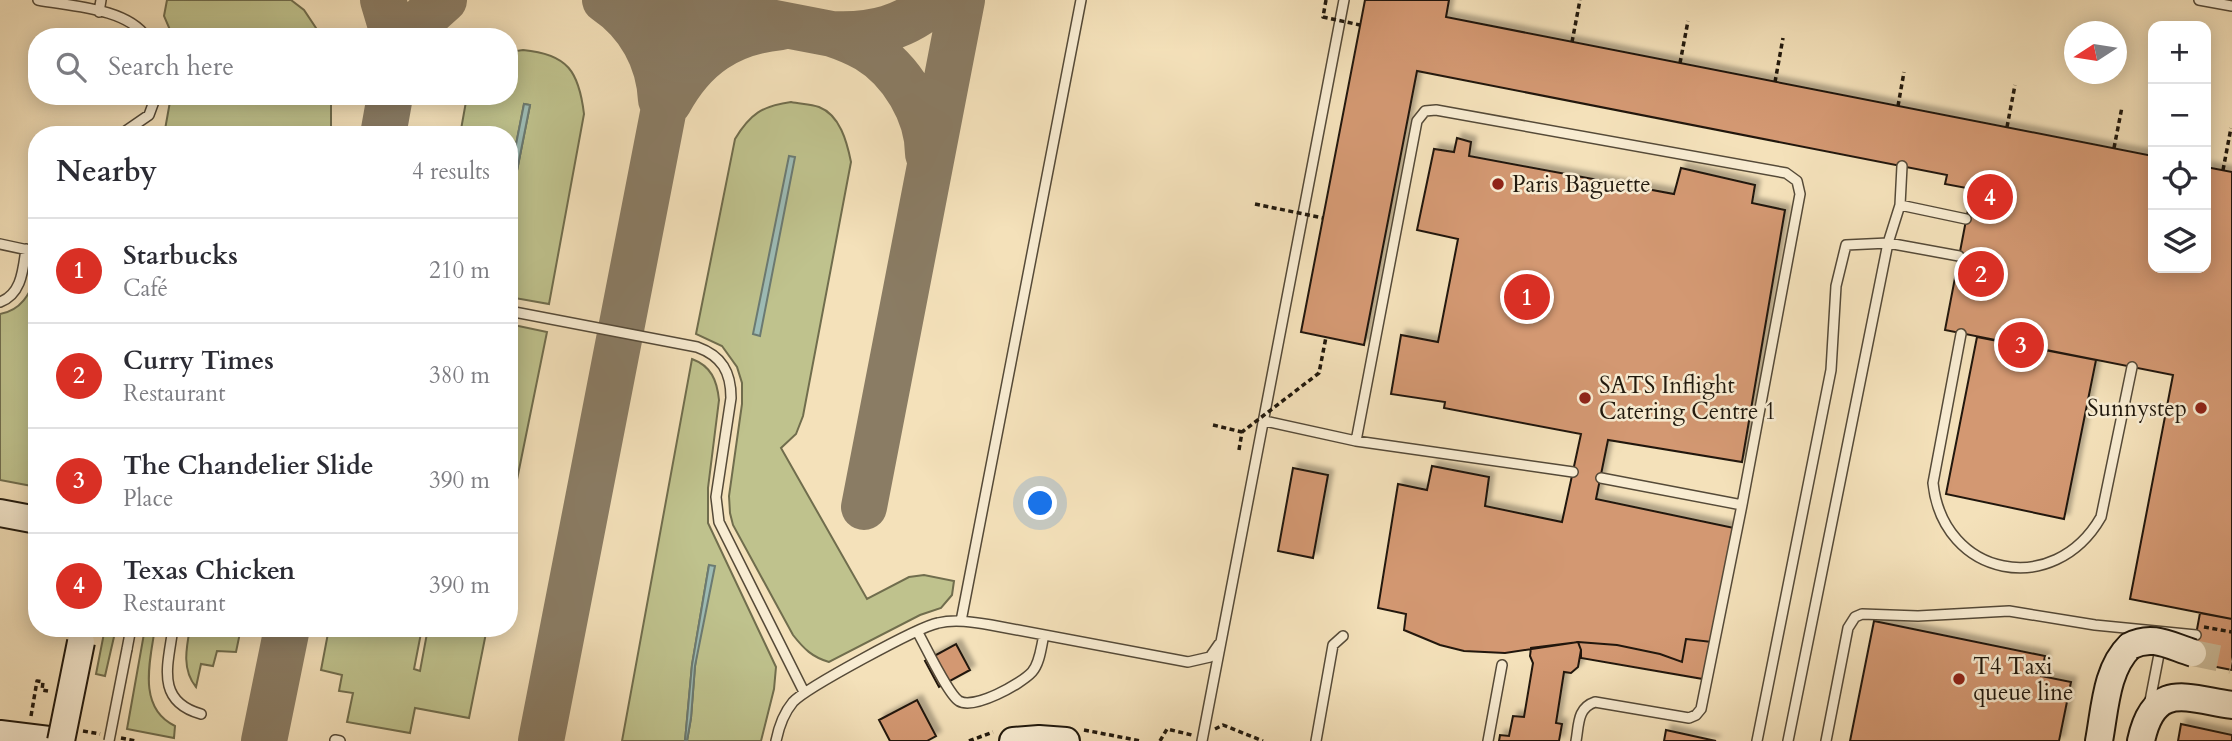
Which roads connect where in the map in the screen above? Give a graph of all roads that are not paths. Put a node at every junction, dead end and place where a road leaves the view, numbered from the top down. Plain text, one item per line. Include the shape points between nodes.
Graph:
1 (38, 0) edge
2 (101, 0) edge
3 (1081, 0) edge
4 (1343, 0) edge
5 (2199, 0) edge
6 (2232, 6) edge
7 (99, 12) junction
8 (138, 28) edge
9 (153, 105) edge
10 (133, 126) edge
11 (1902, 166) dead end
12 (1900, 205) junction
13 (1966, 219) dead end
14 (1888, 243) junction
15 (0, 244) edge
16 (26, 249) joint
17 (1959, 256) dead end
18 (0, 302) edge
19 (518, 313) edge
20 (1961, 334) dead end
21 (2132, 367) dead end
22 (1265, 421) junction
23 (1356, 441) junction
24 (1573, 472) dead end
25 (1601, 478) dead end
26 (1742, 505) junction
27 (0, 513) edge
28 (28, 518) edge
29 (0, 526) edge
30 (28, 531) edge
31 (961, 621) junction
32 (2164, 630) junction
33 (917, 631) junction
34 (1044, 635) junction
35 (1222, 636) junction
36 (1343, 636) dead end
37 (75, 637) edge
38 (76, 637) edge
39 (129, 637) edge
40 (172, 637) edge
41 (2194, 644) joint
42 (1502, 665) dead end
43 (804, 692) junction
44 (2232, 705) edge
45 (201, 714) dead end
46 (2144, 729) edge
47 (0, 734) edge
48 (50, 741) edge
49 (59, 741) edge
50 (109, 741) edge
51 (776, 741) edge
52 (1013, 741) edge
53 (1066, 741) edge
54 (1202, 741) edge
55 (1316, 741) edge
56 (1488, 741) edge
57 (1576, 741) edge
58 (1757, 741) edge
59 (1788, 741) edge
60 (1826, 741) edge
61 (2099, 741) edge

1 - 7 lane
2 - 7 lane
3 - 31 lane
4 - 22 lane
5 - 6 lane
7 - 8 lane via 131,21
9 - 10 lane via 149,115
11 - 12 lane
12 - 13 lane
12 - 14 lane
14 - 17 lane
14 - 58 lane via 1846,245 1839,267 1831,370
14 - 59 lane
15 - 16 lane
16 - 18 lane via 19,286
19 - 43 lane via 697,347 720,360 731,382 731,398 716,497 719,522
20 - 21 lane via 1934,497 1945,524 1964,547 2002,566 2046,564 2073,551 2094,530 2101,517
22 - 23 lane
22 - 35 lane
23 - 24 lane
23 - 26 lane via 1417,121 1425,111 1436,110 1786,173 1797,181 1800,194
25 - 26 lane
26 - 57 lane via 1701,709 1689,718 1595,702 1580,714
27 - 28 main road
29 - 30 main road
31 - 33 lane via 940,622
31 - 34 lane
32 - 41 lane
32 - 46 lane
32 - 60 lane via 2009,611 1862,614 1848,628
33 - 34 lane via 953,696 966,704 980,703 1033,671
33 - 43 lane
34 - 35 lane via 1188,662 1210,657
35 - 54 lane
36 - 55 lane via 1333,645
37 - 48 main road
38 - 49 main road, bridge
39 - 50 lane, bridge
40 - 45 lane via 167,672 170,690 183,707
41 - 61 main road, bridge via 2139,641 2121,654 2111,677
42 - 56 lane
43 - 51 lane via 786,710
44 - 46 main road via 2173,698 2162,701 2152,708
47 - 49 main road
52 - 53 main road

